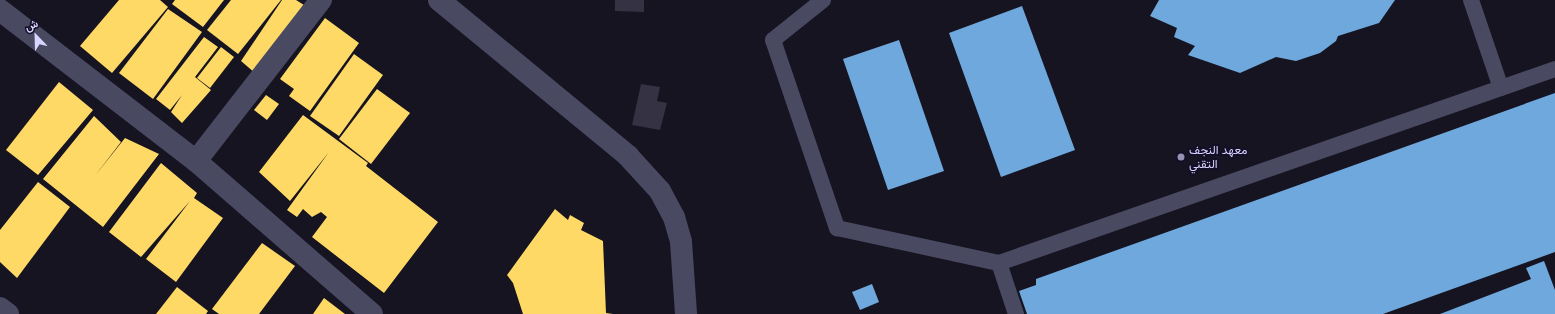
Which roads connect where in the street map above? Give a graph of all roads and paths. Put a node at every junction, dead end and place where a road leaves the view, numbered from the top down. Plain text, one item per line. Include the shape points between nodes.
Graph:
1 (321, 0) edge
2 (439, 0) edge
3 (823, 0) edge
4 (1471, 0) edge
5 (0, 10) edge
6 (1555, 69) edge
7 (1501, 88) junction
8 (196, 161) junction
9 (999, 263) junction
10 (0, 308) edge
11 (8, 314) edge
12 (372, 314) edge
13 (686, 314) edge
14 (1016, 314) edge

1 - 8 street
2 - 13 street via 628,156 660,191 674,217 681,242
3 - 9 lane via 773,40 837,228
4 - 7 lane
5 - 8 street
6 - 7 lane
7 - 9 lane
8 - 12 street
9 - 14 lane
10 - 11 street

